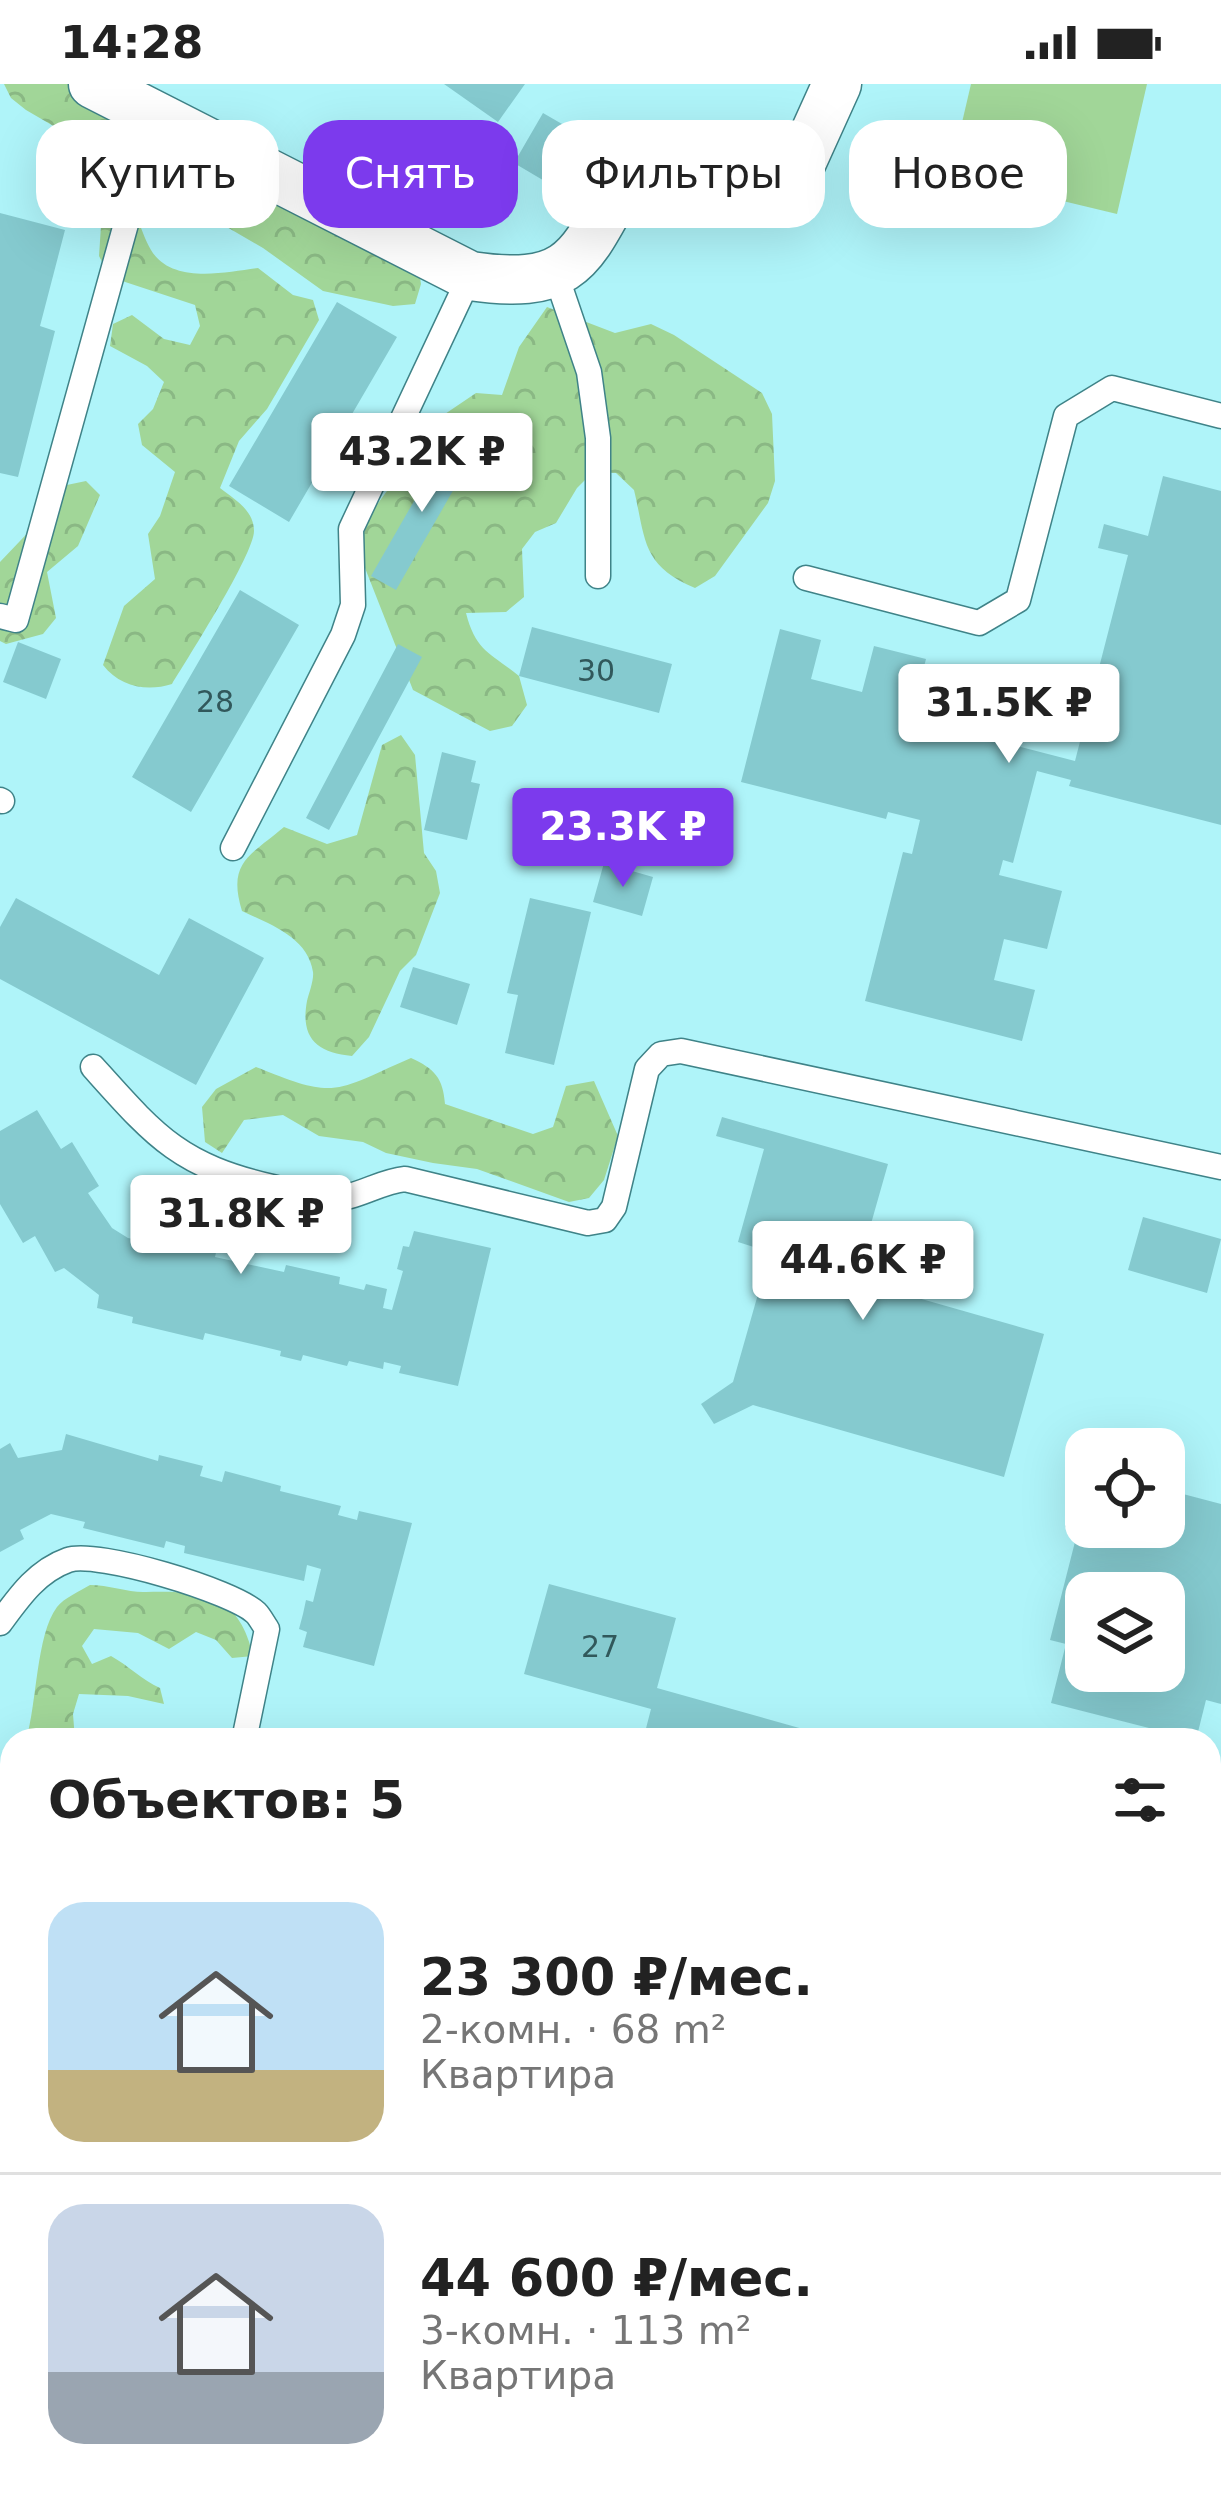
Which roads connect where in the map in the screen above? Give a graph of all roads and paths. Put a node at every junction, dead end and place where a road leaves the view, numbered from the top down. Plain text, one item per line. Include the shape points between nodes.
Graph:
1 (93, 84) edge
2 (837, 84) edge
3 (156, 116) junction
4 (556, 275) junction
5 (470, 276) junction
6 (1221, 416) edge
7 (598, 576) dead end
8 (806, 578) dead end
9 (0, 616) edge
10 (232, 848) dead end
11 (93, 1067) dead end
12 (1221, 1167) edge
13 (0, 1623) edge
14 (246, 1728) edge

1 - 3 street
2 - 4 street via 799,168 776,189 752,198 659,169 628,172 582,251
3 - 5 street
3 - 9 lane via 16,620
4 - 5 street via 510,282
4 - 7 lane via 589,372 598,438
5 - 10 lane via 351,529 352,605 343,635
6 - 8 lane via 1112,388 1066,416 1018,600 979,623
11 - 12 lane via 148,1130 189,1161 255,1183 323,1199 405,1179 589,1223 605,1220 614,1207 647,1070 661,1054 681,1051
13 - 14 lane via 48,1569 89,1556 212,1590 258,1615 267,1629

